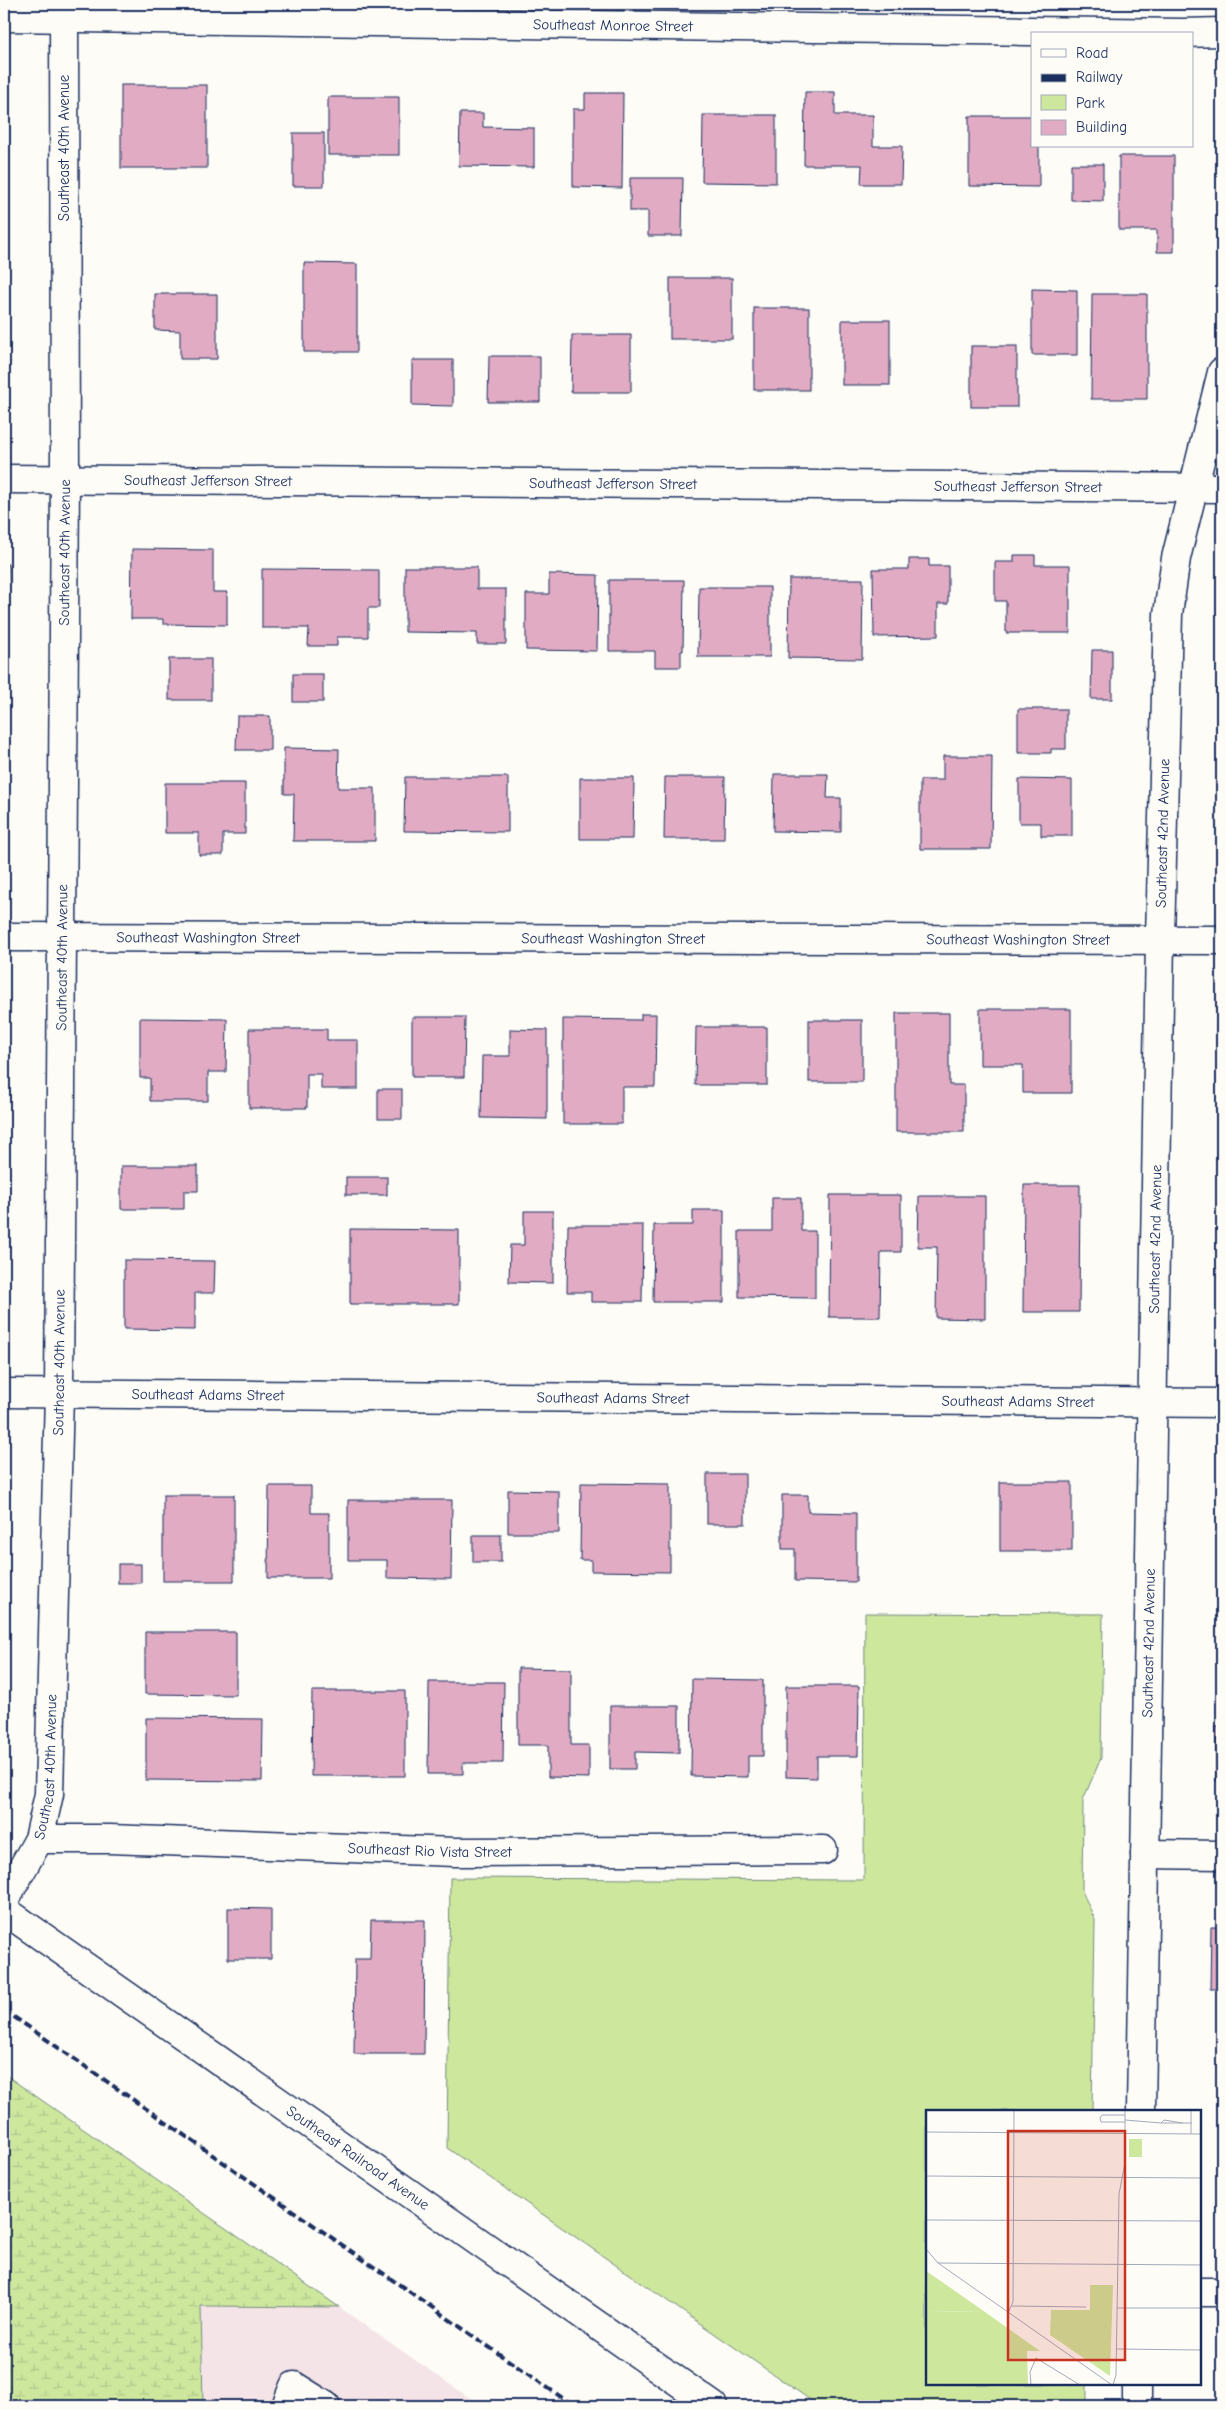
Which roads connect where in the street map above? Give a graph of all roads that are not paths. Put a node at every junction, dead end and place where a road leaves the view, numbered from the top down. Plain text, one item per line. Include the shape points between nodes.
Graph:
1 (64, 10) edge
2 (4, 17) edge
3 (1125, 32) edge
4 (1222, 32) edge
5 (1194, 33) edge
6 (1222, 372) edge
7 (4, 478) edge
8 (65, 479) junction
9 (1193, 488) junction
10 (1222, 488) edge
11 (4, 937) edge
12 (61, 938) junction
13 (1160, 939) junction
14 (1222, 940) edge
15 (4, 1393) edge
16 (59, 1393) junction
17 (1152, 1403) junction
18 (1222, 1403) edge
19 (39, 1839) junction
20 (823, 1850) dead end
21 (1145, 1854) junction
22 (1222, 1855) edge
23 (4, 1901) edge
24 (4, 1910) edge
25 (1141, 2110) edge
26 (1201, 2292) edge
27 (1222, 2292) edge
28 (1138, 2385) edge
29 (286, 2406) edge
30 (326, 2406) edge
31 (713, 2406) edge
32 (1137, 2406) edge

1 - 2 street, Southeast Monroe Street
1 - 3 street, Southeast Monroe Street
1 - 8 street, Southeast 40th Avenue
4 - 5 street, Southeast Monroe Street
6 - 9 street, Southeast 42nd Avenue
7 - 8 street, Southeast Jefferson Street
8 - 9 street, Southeast Jefferson Street
8 - 12 street, Southeast 40th Avenue
9 - 10 street, Southeast Jefferson Street
9 - 13 street, Southeast 42nd Avenue via 1176,558 1168,614
11 - 12 street, Southeast Washington Street
12 - 13 street, Southeast Washington Street
12 - 16 street, Southeast 40th Avenue
13 - 14 street, Southeast Washington Street
13 - 17 street, Southeast 42nd Avenue
15 - 16 street, Southeast Adams Street
16 - 17 street, Southeast Adams Street
16 - 19 street, Southeast 40th Avenue via 49,1794
17 - 18 street, Southeast Adams Street
17 - 21 street, Southeast 42nd Avenue
19 - 20 street, Southeast Rio Vista Street via 110,1838 455,1852
19 - 23 street, Southeast 40th Avenue
21 - 22 street
21 - 25 street, Southeast 42nd Avenue
24 - 31 street, Southeast Railroad Avenue
26 - 27 street
28 - 32 street
29 - 30 street via 294,2386

